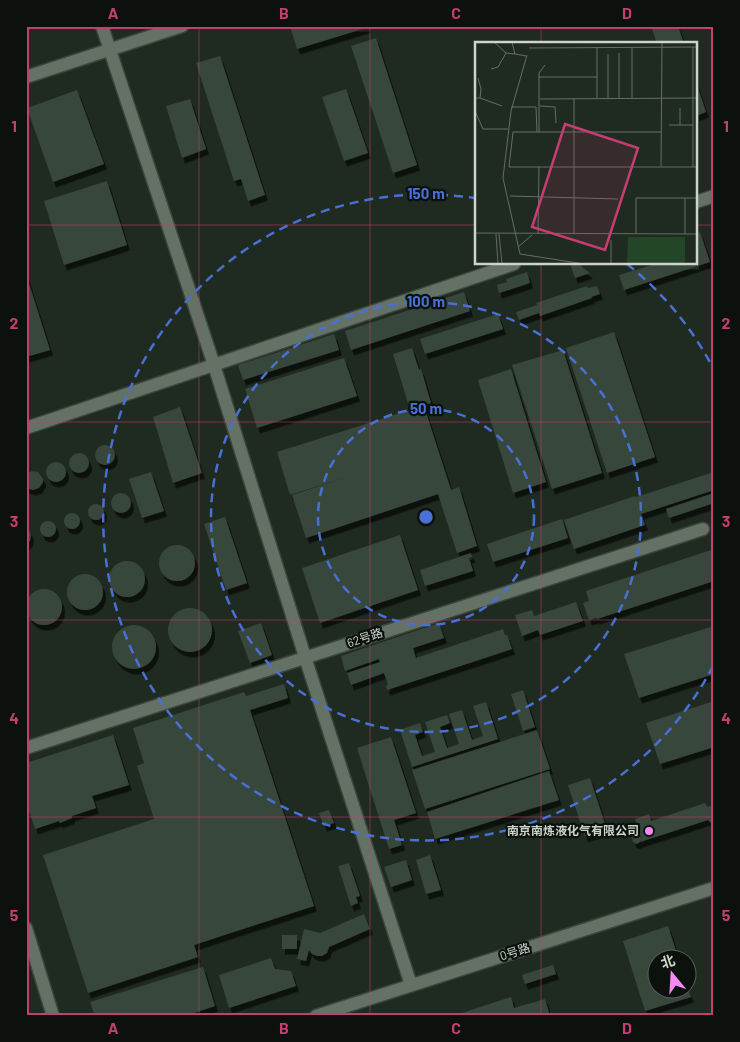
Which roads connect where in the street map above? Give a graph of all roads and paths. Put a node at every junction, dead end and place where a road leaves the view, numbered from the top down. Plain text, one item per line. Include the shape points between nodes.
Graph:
1 (102, 26) edge
2 (182, 26) edge
3 (110, 50) junction
4 (26, 77) edge
5 (714, 196) edge
6 (698, 201) edge
7 (511, 265) edge
8 (214, 365) junction
9 (26, 428) edge
10 (704, 529) dead end
11 (305, 657) junction
12 (26, 748) edge
13 (714, 888) edge
14 (26, 928) edge
15 (411, 985) junction
16 (53, 1016) edge
17 (316, 1016) edge

1 - 3 street
2 - 3 street
3 - 4 street
3 - 8 street
5 - 6 street
7 - 8 street
8 - 9 street
8 - 11 street
10 - 11 street, 62号路
11 - 12 street, 62号路
11 - 15 street
13 - 15 street, 0号路
14 - 16 street
15 - 17 street, 0号路

